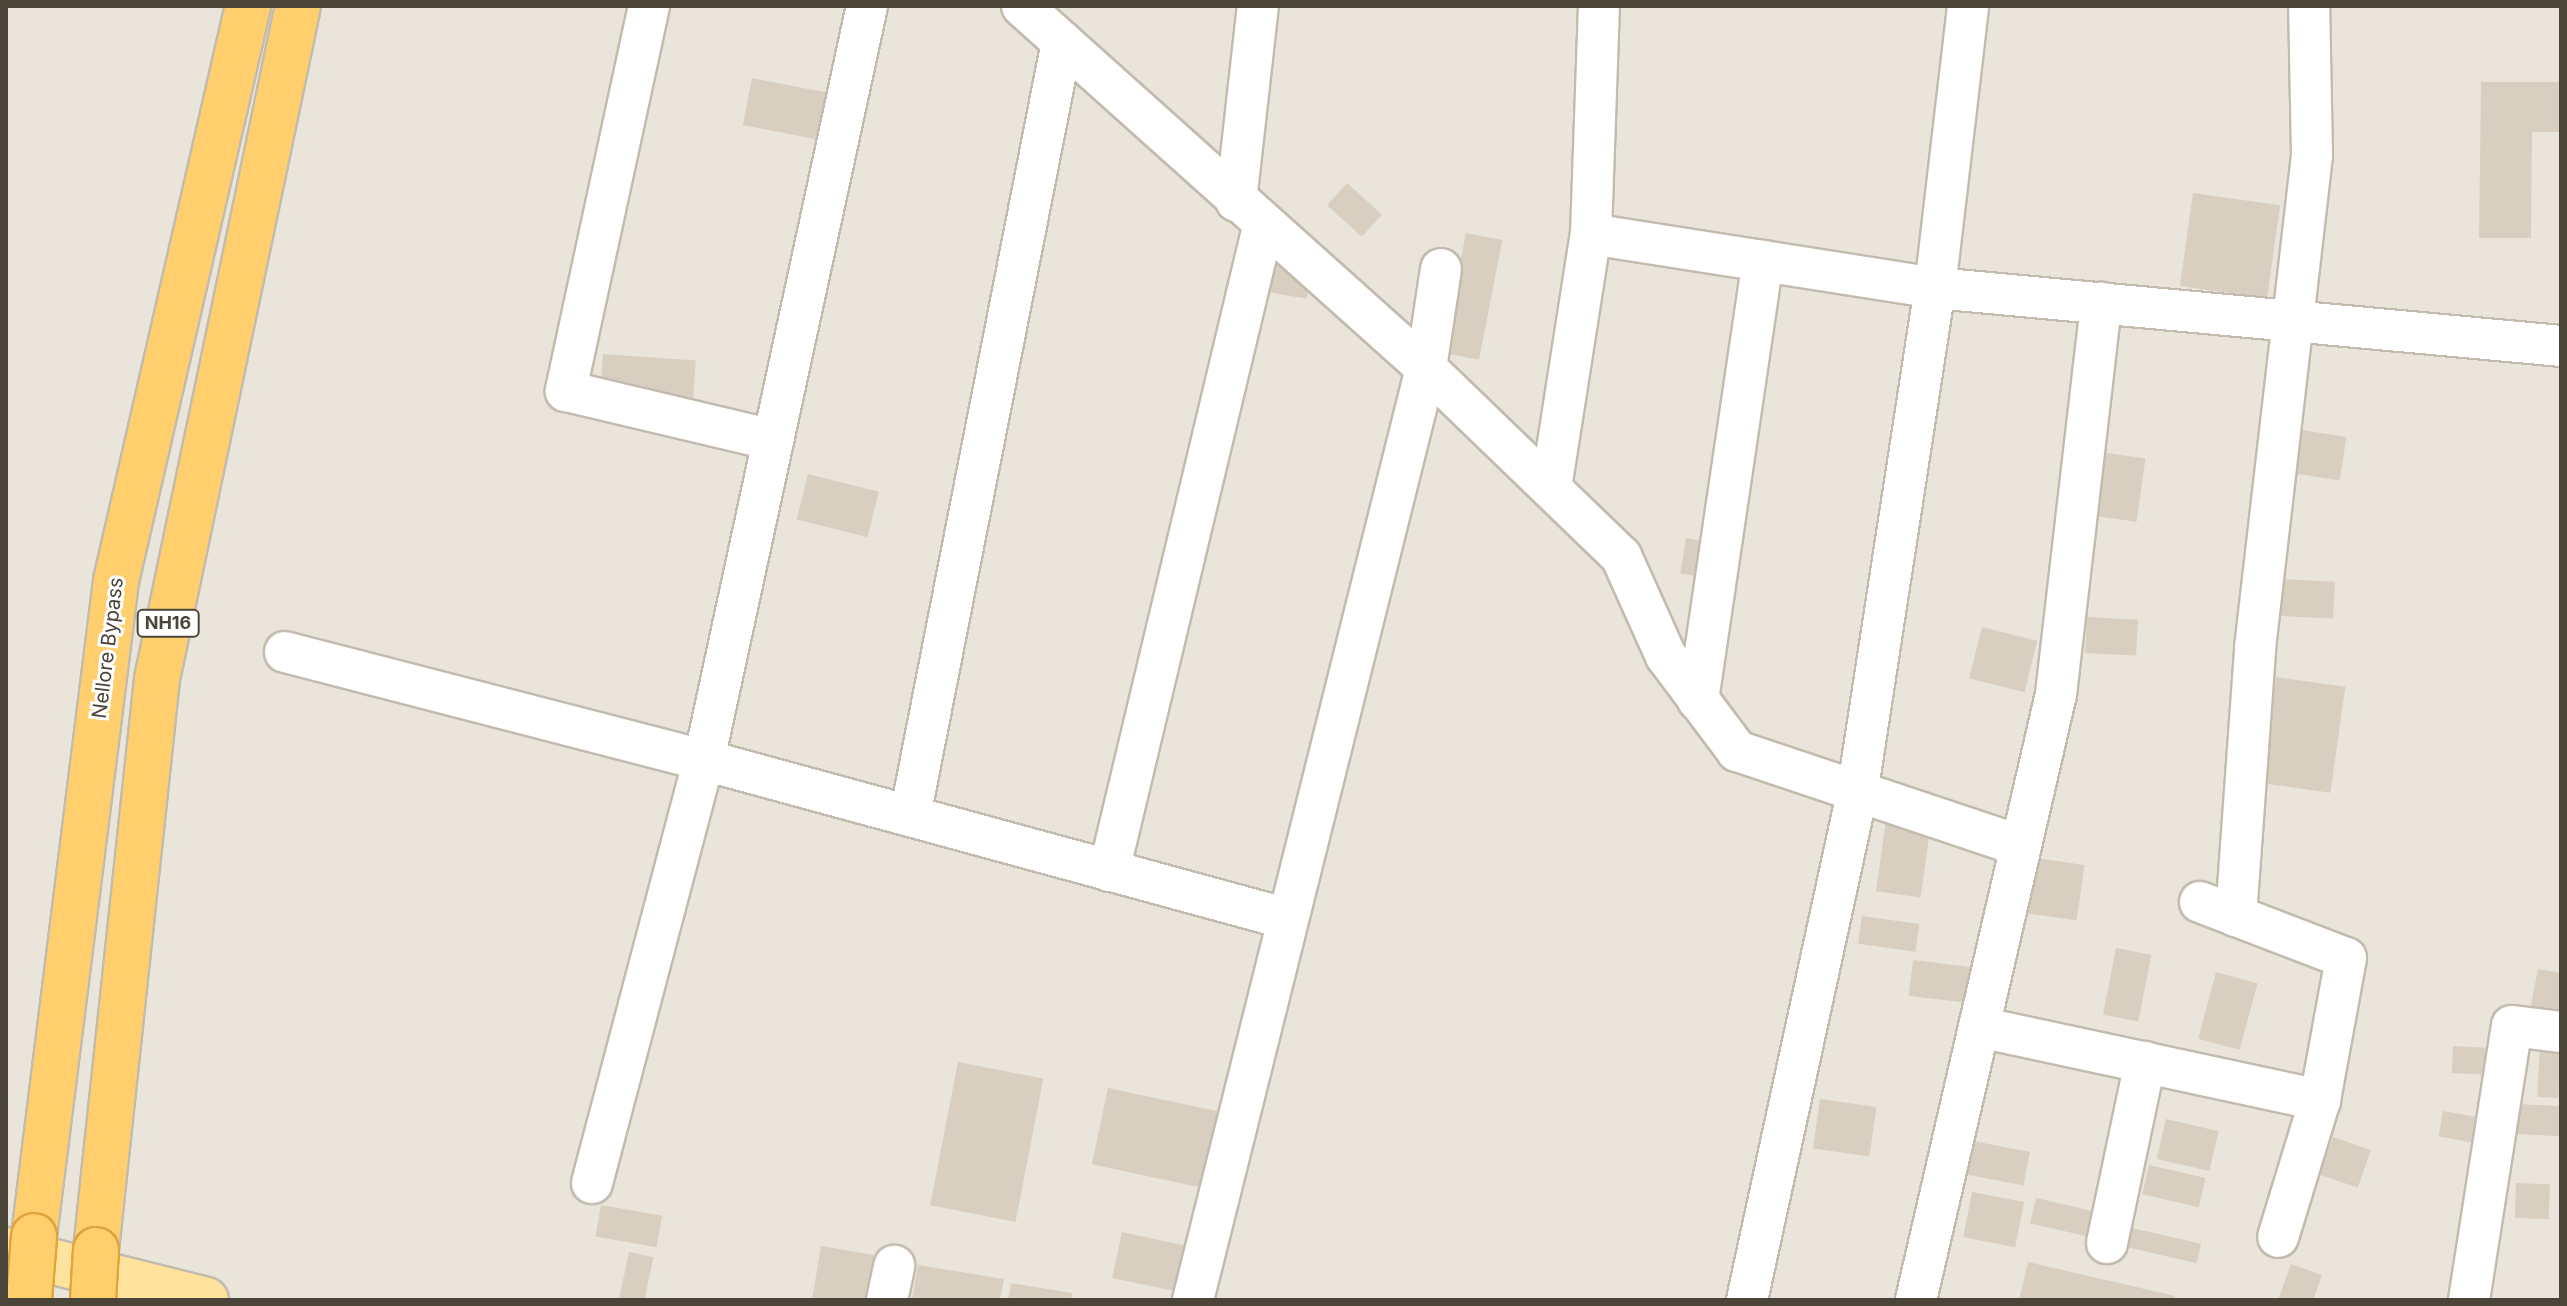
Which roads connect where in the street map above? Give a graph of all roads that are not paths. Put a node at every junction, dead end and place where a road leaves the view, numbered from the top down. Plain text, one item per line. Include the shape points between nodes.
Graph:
1 (248, 6) edge
2 (298, 6) edge
3 (649, 6) edge
4 (867, 6) edge
5 (1022, 6) edge
6 (1258, 6) edge
7 (1599, 6) edge
8 (1968, 6) edge
9 (2309, 6) edge
10 (1062, 42) junction
11 (1250, 212) junction
12 (1591, 234) junction
13 (1763, 261) junction
14 (1441, 269) dead end
15 (1935, 288) junction
16 (2101, 303) junction
17 (2293, 321) junction
18 (2561, 346) edge
19 (1426, 368) junction
20 (773, 440) junction
21 (1551, 488) junction
22 (285, 652) dead end
23 (1698, 700) junction
24 (704, 760) junction
25 (1857, 794) junction
26 (910, 816) junction
27 (2021, 846) junction
28 (1109, 871) junction
29 (1288, 919) junction
30 (1979, 1027) junction
31 (2561, 1032) edge
32 (2145, 1062) junction
33 (2320, 1100) junction
34 (592, 1183) dead end
35 (2278, 1237) dead end
36 (20, 1243) edge
37 (2107, 1243) dead end
38 (29, 1300) edge
39 (93, 1300) edge
40 (206, 1300) edge
41 (1193, 1300) edge
42 (1747, 1300) edge
43 (1916, 1300) edge
44 (2469, 1300) edge

1 - 36 highway, Nellore Bypass / NH16 via 116,581
2 - 39 highway, NH16, bridge via 157,679
3 - 20 street via 566,391
4 - 20 street
5 - 10 street
6 - 11 street
7 - 12 street
8 - 15 street
9 - 17 street via 2312,156
10 - 11 street
10 - 26 street
11 - 19 street
11 - 28 street
12 - 13 street
12 - 21 street
13 - 15 street
13 - 23 street
14 - 19 street
15 - 16 street
15 - 25 street
16 - 17 street
16 - 27 street via 2056,694
17 - 18 street
17 - 33 street via 2218,909 2346,958
19 - 21 street
19 - 29 street
20 - 24 street
21 - 23 street via 1621,556 1666,656
22 - 24 street
23 - 25 street via 1737,751
24 - 26 street
24 - 34 street
25 - 27 street
25 - 42 street
26 - 28 street
27 - 30 street
28 - 29 street
29 - 41 street
30 - 32 street
30 - 43 street
31 - 44 street via 2512,1026
32 - 33 street
32 - 37 street
33 - 35 street
36 - 38 highway, Nellore Bypass / NH16, bridge
36 - 40 main road

